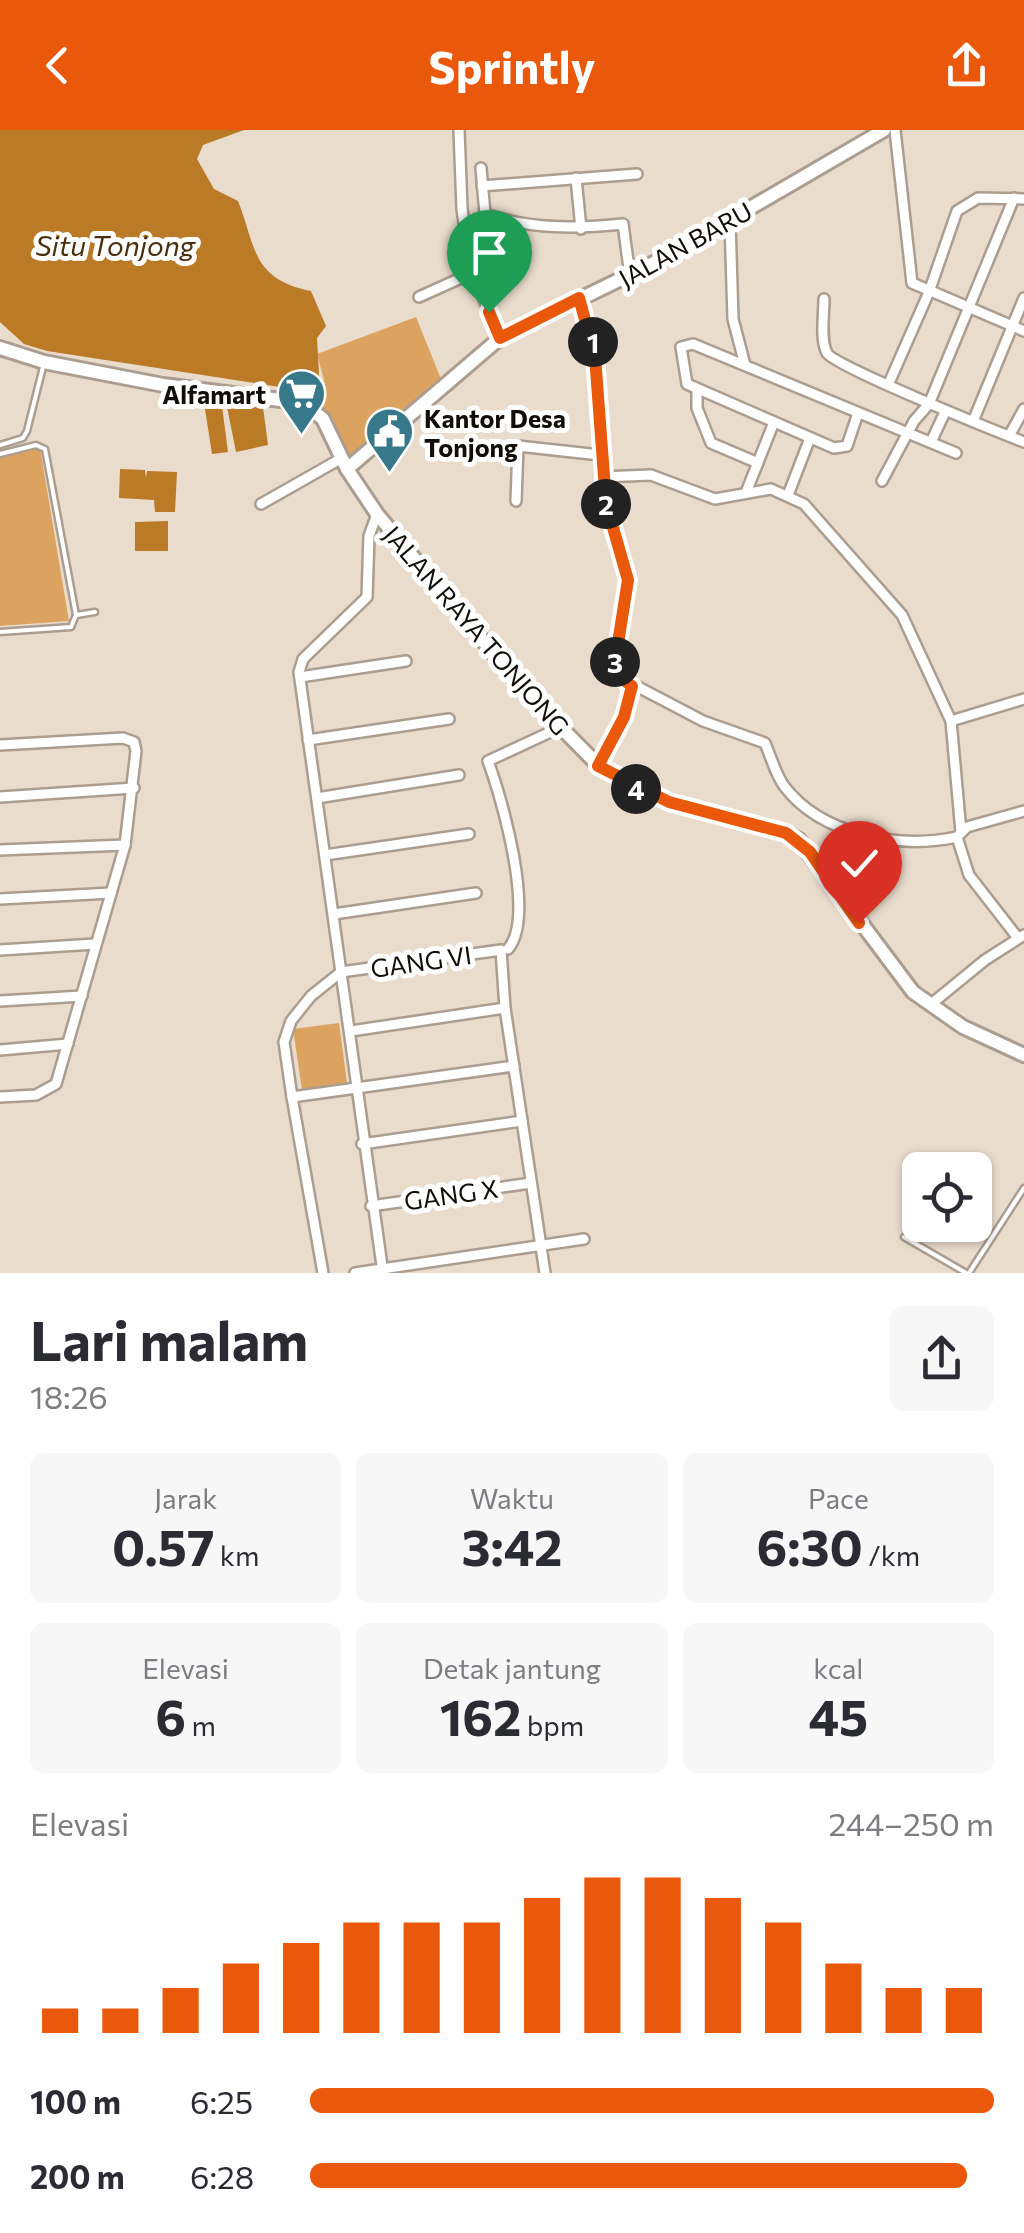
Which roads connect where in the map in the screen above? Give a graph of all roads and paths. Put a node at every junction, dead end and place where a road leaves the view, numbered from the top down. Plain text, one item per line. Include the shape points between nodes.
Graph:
1 (459, 130) edge
2 (884, 130) edge
3 (895, 130) edge
4 (481, 168) dead end
5 (637, 174) dead end
6 (576, 178) junction
7 (482, 186) junction
8 (1019, 198) edge
9 (730, 222) junction
10 (581, 229) junction
11 (472, 273) junction
12 (630, 276) junction
13 (929, 292) junction
14 (419, 297) dead end
15 (579, 298) junction
16 (1024, 298) edge
17 (824, 299) dead end
18 (967, 307) junction
19 (1012, 326) junction
20 (1024, 332) edge
21 (500, 338) junction
22 (0, 348) edge
23 (44, 362) junction
24 (745, 365) junction
25 (889, 383) junction
26 (697, 390) junction
27 (929, 404) junction
28 (1024, 408) edge
29 (945, 412) junction
30 (858, 413) junction
31 (974, 419) junction
32 (774, 422) junction
33 (909, 433) junction
34 (1009, 436) junction
35 (810, 438) junction
36 (931, 442) junction
37 (1024, 442) edge
38 (0, 445) edge
39 (956, 453) dead end
40 (0, 454) edge
41 (600, 455) junction
42 (344, 463) junction
43 (758, 463) junction
44 (601, 477) junction
45 (882, 481) dead end
46 (747, 490) junction
47 (788, 495) junction
48 (516, 501) dead end
49 (261, 504) dead end
50 (377, 514) junction
51 (95, 612) dead end
52 (76, 616) junction
53 (0, 632) edge
54 (406, 661) dead end
55 (300, 677) junction
56 (632, 686) junction
57 (1024, 698) edge
58 (449, 718) dead end
59 (951, 721) junction
60 (560, 728) junction
61 (308, 740) junction
62 (0, 745) edge
63 (598, 766) junction
64 (458, 776) dead end
65 (134, 788) junction
66 (0, 797) edge
67 (317, 798) junction
68 (1024, 811) edge
69 (469, 834) dead end
70 (959, 834) junction
71 (126, 845) junction
72 (0, 850) edge
73 (325, 855) junction
74 (111, 893) junction
75 (476, 893) dead end
76 (0, 899) edge
77 (334, 914) junction
78 (1021, 937) edge
79 (96, 944) junction
80 (505, 949) junction
81 (0, 950) edge
82 (340, 972) junction
83 (82, 996) junction
84 (0, 1001) edge
85 (935, 1001) junction
86 (506, 1008) junction
87 (351, 1031) junction
88 (68, 1044) junction
89 (0, 1050) edge
90 (1024, 1055) edge
91 (514, 1066) junction
92 (356, 1088) junction
93 (292, 1096) junction
94 (4, 1097) edge
95 (0, 1108) edge
96 (522, 1120) junction
97 (362, 1144) junction
98 (531, 1183) junction
99 (1024, 1188) edge
100 (371, 1206) junction
101 (584, 1239) dead end
102 (913, 1242) edge
103 (542, 1246) junction
104 (382, 1271) edge
105 (324, 1273) edge
106 (355, 1273) edge
107 (545, 1273) edge
108 (968, 1273) edge

1 - 11 street
2 - 9 main road, JALAN BARU
3 - 13 street via 912,284
4 - 7 street
5 - 6 street
6 - 7 street
6 - 10 street
7 - 10 street via 485,214 520,226
8 - 13 street via 978,198 957,211
8 - 18 street
9 - 12 main road, JALAN BARU
9 - 24 street via 733,319
10 - 12 street via 623,224
11 - 14 street
11 - 21 street
12 - 15 main road, JALAN BARU
13 - 18 street
13 - 25 street
15 - 21 main road, JALAN BARU
15 - 41 street via 595,356
16 - 19 street
17 - 25 street via 827,354
18 - 19 street
18 - 27 street
19 - 20 street
19 - 31 street
21 - 42 main road, JALAN BARU
22 - 23 main road, JALAN RAYA TONJONG
23 - 38 lane via 27,431
23 - 42 main road, JALAN RAYA TONJONG via 304,404 323,419
24 - 26 street via 686,343 681,347 687,384
24 - 30 street
25 - 27 street
26 - 32 street
26 - 43 street via 711,442
27 - 29 street
27 - 33 street
28 - 34 street
29 - 31 street
29 - 36 street
30 - 33 street
30 - 35 street via 841,449
31 - 34 street
32 - 35 street
32 - 43 street
33 - 36 street
33 - 45 street
34 - 37 street
35 - 47 street
36 - 39 street
40 - 52 lane via 45,449
41 - 44 street
41 - 48 street via 518,446
42 - 49 street
42 - 50 main road, JALAN RAYA TONJONG
43 - 46 street
44 - 46 street via 651,474 715,499
44 - 56 street via 628,580 615,662
46 - 47 street
47 - 59 street via 843,545 902,615
50 - 55 street via 367,597 302,660
50 - 60 main road, JALAN RAYA TONJONG
51 - 52 lane
52 - 53 lane via 71,627
54 - 55 street
55 - 61 street
56 - 63 street
56 - 70 street via 765,742 798,801 851,830 898,842
57 - 59 street
58 - 61 street
59 - 70 street
60 - 63 main road, JALAN RAYA TONJONG
60 - 80 street via 488,761 517,890 516,930
61 - 67 street
62 - 65 street via 130,738
63 - 85 main road, JALAN RAYA TONJONG via 669,802 799,840 913,992
64 - 67 street
65 - 66 street
65 - 71 street
67 - 73 street
68 - 70 street
69 - 73 street
70 - 78 street via 969,875
71 - 72 street
71 - 74 street
73 - 77 street
74 - 76 street
74 - 79 street
75 - 77 street
77 - 82 street
78 - 85 street
79 - 81 street
79 - 83 street
80 - 82 street, GANG VI
80 - 86 street
82 - 87 street
82 - 93 street via 291,1020 284,1042
83 - 84 street
83 - 88 street
85 - 90 main road, JALAN RAYA TONJONG
86 - 87 street
86 - 91 street
87 - 92 street
88 - 89 street
88 - 94 street via 52,1088
91 - 92 street
91 - 96 street
92 - 93 street
92 - 97 street
93 - 105 street
94 - 95 street
96 - 97 street
96 - 98 street
97 - 100 street
98 - 100 street, GANG X
98 - 103 street
99 - 108 lane
100 - 104 street
101 - 103 street
102 - 108 lane
103 - 104 street
103 - 107 street
104 - 106 street

